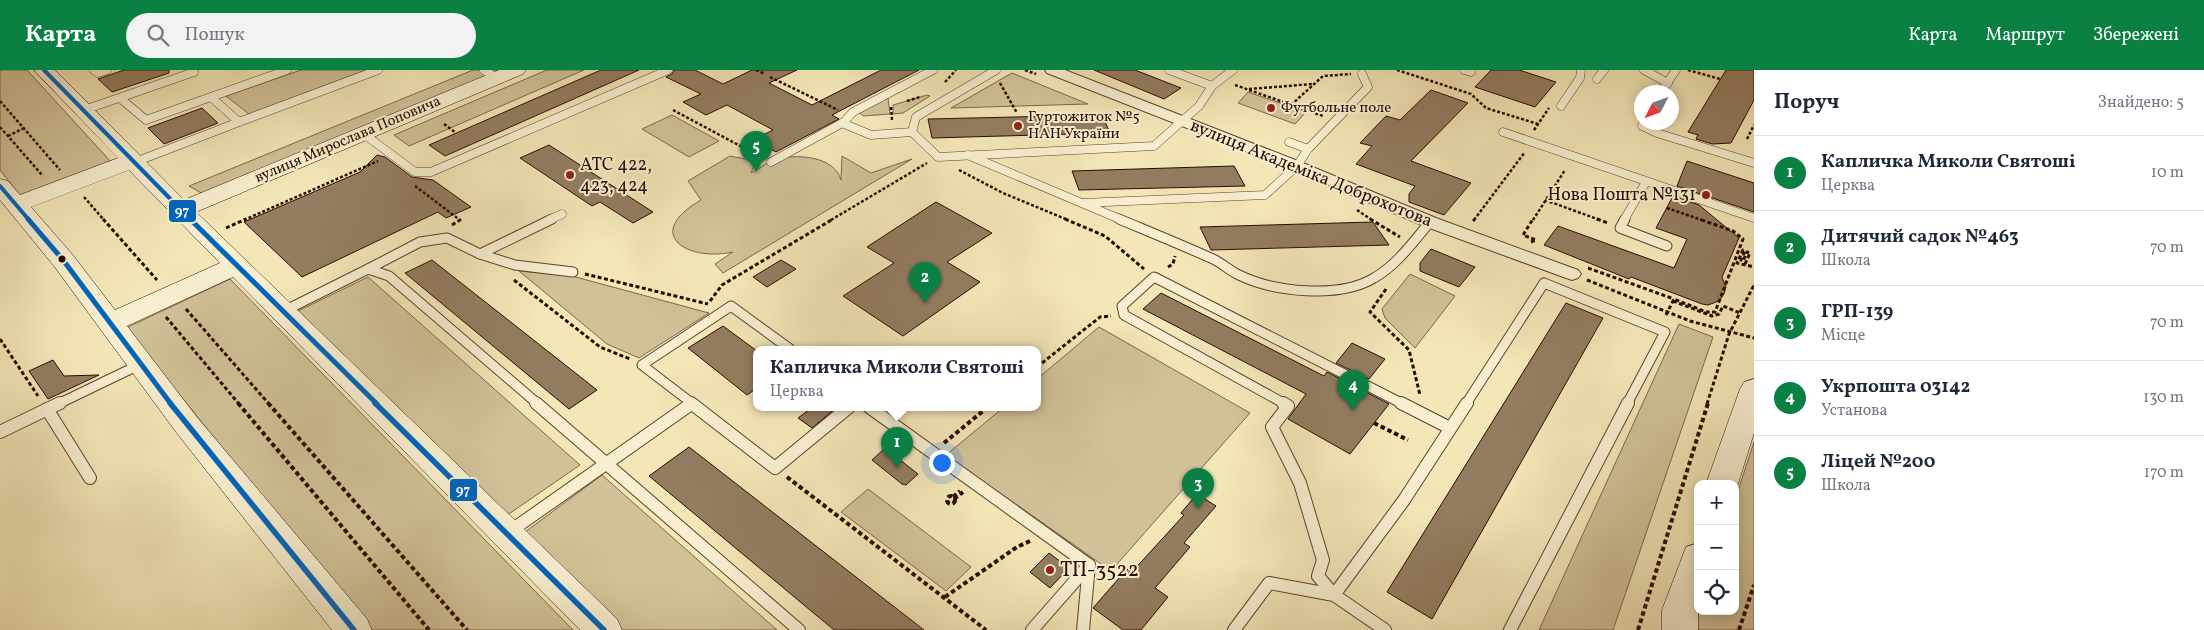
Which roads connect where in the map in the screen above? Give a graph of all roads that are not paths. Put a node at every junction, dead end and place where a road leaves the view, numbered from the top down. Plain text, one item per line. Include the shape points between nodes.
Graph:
1 (44, 70) edge
2 (94, 70) edge
3 (107, 70) edge
4 (192, 70) edge
5 (287, 70) edge
6 (378, 70) edge
7 (668, 70) edge
8 (933, 70) edge
9 (1052, 70) edge
10 (1169, 70) edge
11 (1232, 70) edge
12 (1581, 70) edge
13 (1604, 70) edge
14 (1644, 70) edge
15 (1676, 70) edge
16 (995, 71) edge
17 (499, 73) edge
18 (1362, 74) road end
19 (1597, 80) dead end
20 (1668, 83) joint
21 (1212, 86) junction
22 (211, 97) junction
23 (120, 98) junction
24 (1561, 106) dead end
25 (84, 110) junction
26 (1182, 121) junction
27 (239, 122) junction
28 (842, 123) junction
29 (1651, 130) edge
30 (912, 132) junction
31 (1503, 132) dead end
32 (364, 134) junction
33 (1289, 142) dead end
34 (1308, 149) junction
35 (968, 155) junction
36 (134, 161) junction
37 (771, 162) road end
38 (1754, 162) edge
39 (1297, 166) junction
40 (1646, 182) junction
41 (0, 186) edge
42 (1080, 204) junction
43 (16, 205) junction
44 (181, 210) junction
45 (562, 214) dead end
46 (1754, 218) edge
47 (1430, 222) junction
48 (1667, 246) dead end
49 (480, 254) junction
50 (238, 265) junction
51 (368, 269) junction
52 (1579, 270) road end
53 (573, 272) road end
54 (284, 311) junction
55 (765, 316) dead end
56 (110, 323) junction
57 (754, 323) junction
58 (786, 346) edge
59 (141, 364) junction
60 (1754, 389) edge
61 (691, 404) junction
62 (47, 409) junction
63 (844, 411) edge
64 (875, 411) edge
65 (1450, 428) junction
66 (0, 432) edge
67 (606, 463) junction
68 (90, 478) dead end
69 (1723, 480) edge
70 (506, 534) junction
71 (1090, 565) junction
72 (1694, 569) edge
73 (1334, 596) junction
74 (354, 630) edge
75 (604, 630) edge
76 (799, 630) edge
77 (1032, 630) edge
78 (1083, 630) edge
79 (1234, 630) edge
80 (1385, 630) edge
81 (1510, 630) edge
82 (1680, 630) edge

1 - 25 main road
2 - 3 lane via 98,73
4 - 23 lane via 194,72
5 - 22 lane
6 - 27 lane
7 - 32 lane via 431,172 415,172
8 - 28 lane via 853,112
9 - 26 street, вулиця Академіка Доброхотова
10 - 21 lane
11 - 21 lane
12 - 24 lane via 1580,78
13 - 19 lane
14 - 20 lane
15 - 20 lane
16 - 30 lane via 916,117
17 - 32 main road, вулиця Мирослава Поповича
18 - 34 lane via 1368,86
21 - 26 lane via 1200,107
22 - 23 lane via 146,120
22 - 27 lane
23 - 25 lane
25 - 36 main road
26 - 35 lane via 1154,146
26 - 39 street, вулиця Академіка Доброхотова
27 - 36 lane
28 - 30 lane via 871,135
28 - 37 lane
29 - 38 lane
30 - 35 lane via 938,157
31 - 40 lane
32 - 44 main road, вулиця Мирослава Поповича
33 - 34 lane
34 - 39 lane
35 - 42 lane
36 - 43 main road
36 - 44 main road
39 - 42 lane via 1265,195
39 - 47 street, вулиця Академіка Доброхотова
40 - 46 lane
40 - 48 lane via 1620,228
41 - 43 main road
42 - 47 lane via 1186,247 1238,274 1274,288 1331,291 1356,287 1375,278 1402,256
43 - 56 main road
44 - 50 main road
45 - 49 lane
47 - 52 street, вулиця Академіка Доброхотова
49 - 51 lane via 447,238 420,242
49 - 53 lane via 516,265
50 - 54 main road
50 - 56 main road
51 - 54 lane
51 - 67 lane via 389,276
54 - 70 main road
55 - 57 lane
56 - 59 main road
57 - 58 lane
57 - 61 lane via 730,306 642,365
59 - 62 lane
59 - 74 main road
60 - 69 main road
61 - 63 lane via 775,468
61 - 67 lane
62 - 66 lane
62 - 68 lane
64 - 71 lane
65 - 73 lane via 1404,500
65 - 73 lane via 1154,277 1122,306 1124,315 1288,406 1272,427 1300,483 1323,560 1318,576
65 - 81 lane via 1544,283 1665,332
67 - 70 lane
67 - 76 lane
70 - 75 main road
71 - 77 lane
71 - 78 lane
72 - 82 main road via 1680,610
73 - 79 lane via 1270,583
73 - 80 lane

